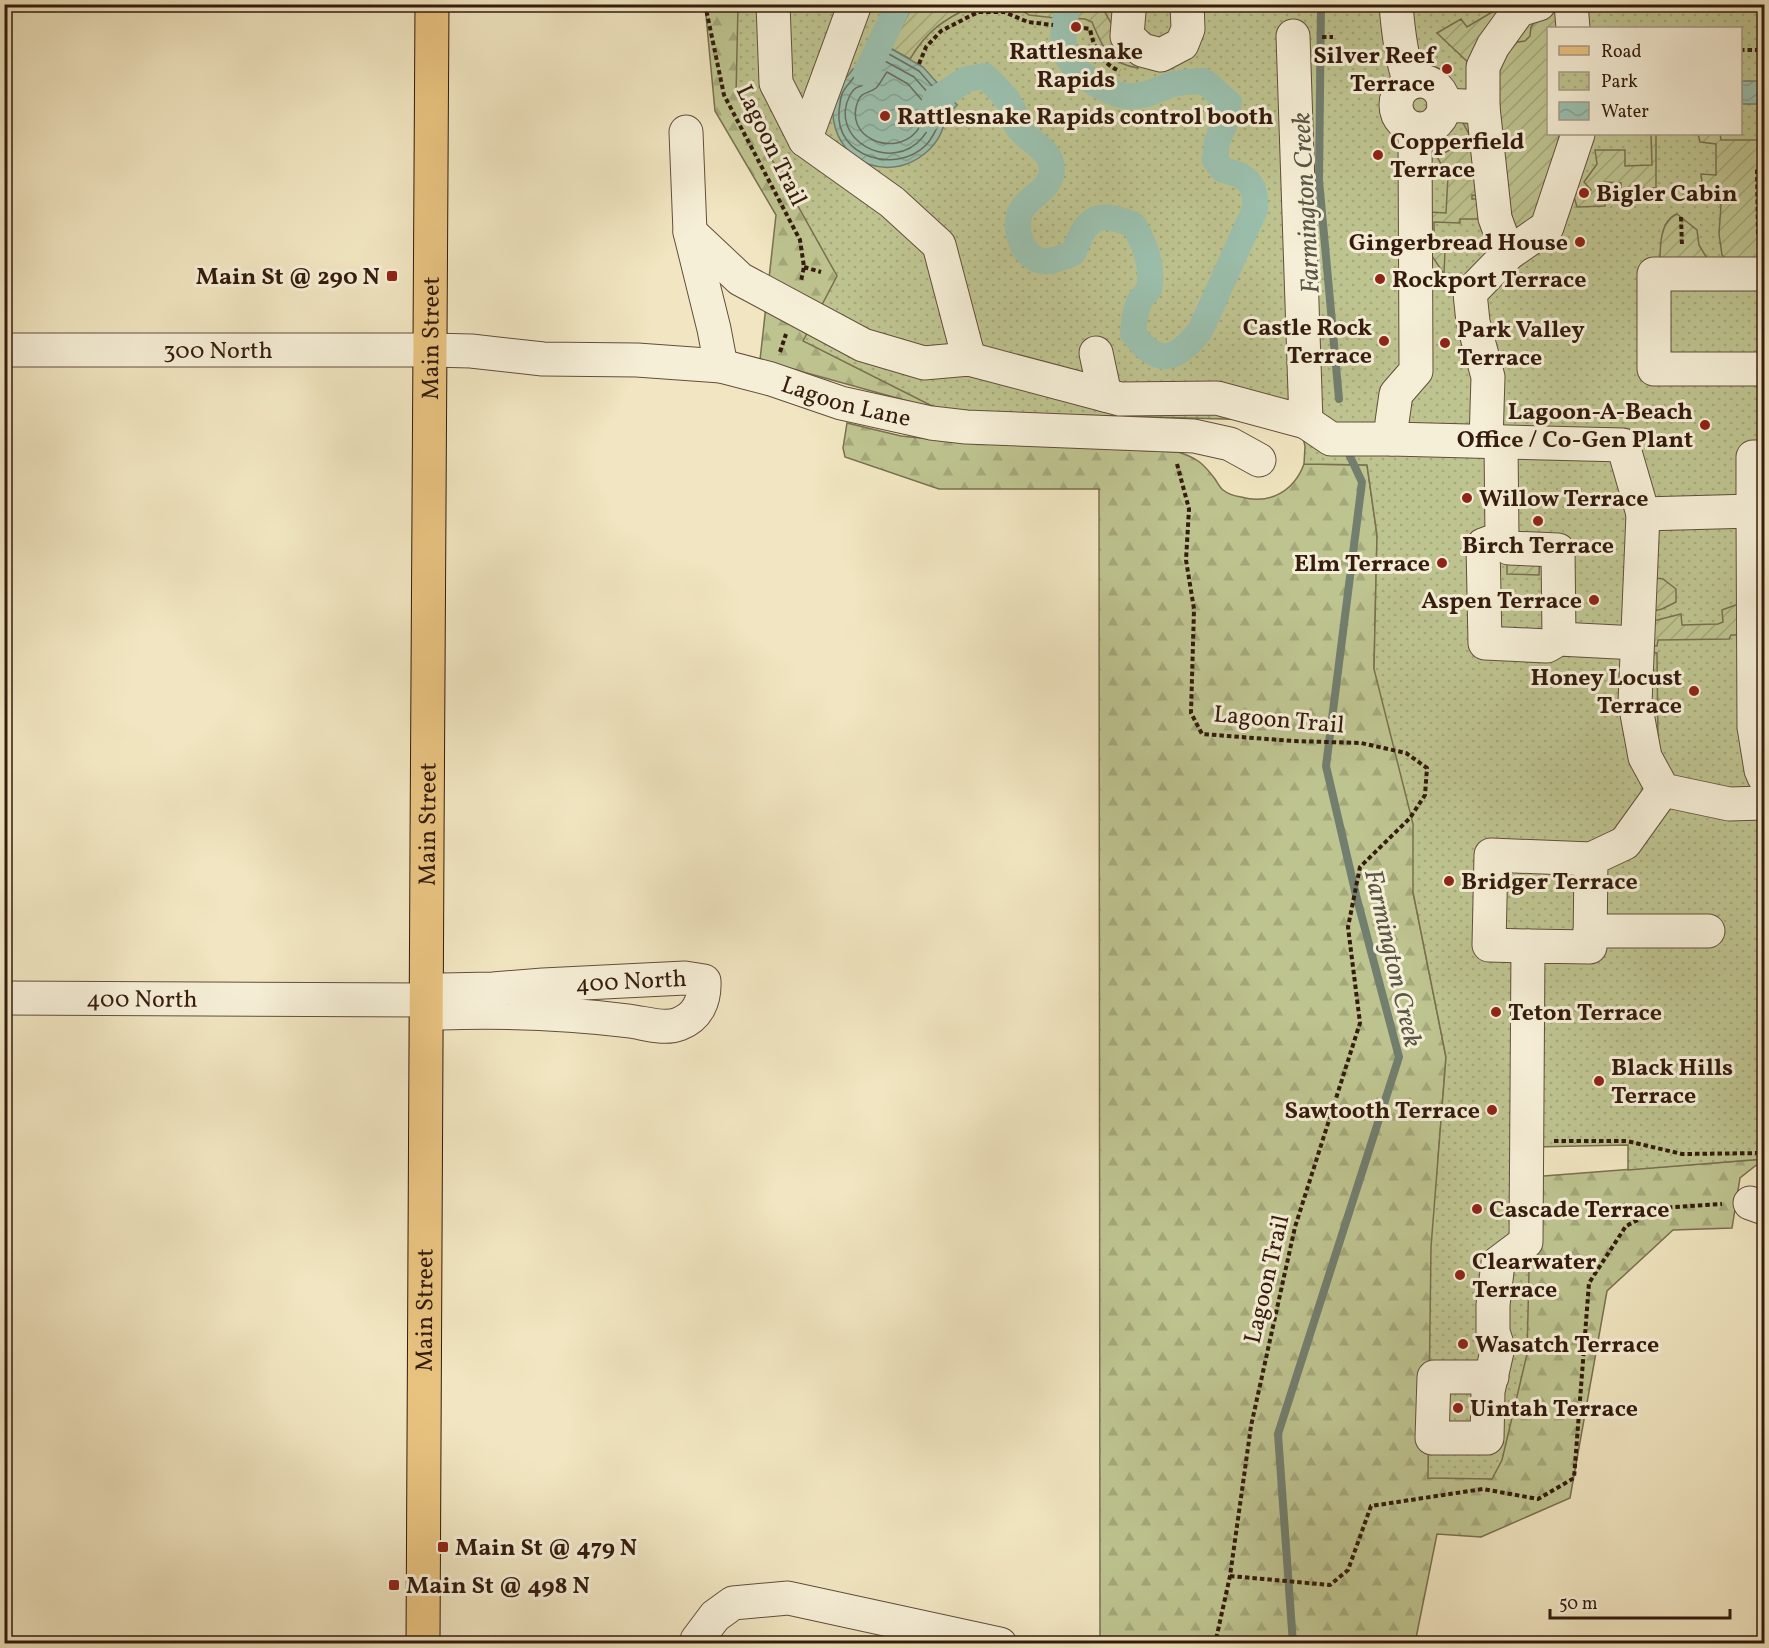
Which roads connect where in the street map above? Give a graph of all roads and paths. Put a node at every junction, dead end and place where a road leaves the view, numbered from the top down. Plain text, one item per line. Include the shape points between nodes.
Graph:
1 (432, 4) edge
2 (705, 4) edge
3 (773, 4) edge
4 (855, 4) edge
5 (1131, 4) edge
6 (1187, 4) edge
7 (1396, 4) edge
8 (1539, 4) edge
9 (1571, 4) edge
10 (1053, 25) dead end
11 (1573, 27) edge
12 (1293, 36) dead end
13 (1742, 50) edge
14 (1764, 50) edge
15 (919, 64) dead end
16 (1410, 83) junction
17 (1444, 105) junction
18 (1484, 107) junction
19 (1415, 129) junction
20 (686, 132) dead end
21 (1578, 135) edge
22 (805, 140) junction
23 (1764, 168) edge
24 (690, 232) junction
25 (1758, 234) dead end
26 (1508, 254) junction
27 (804, 267) junction
28 (821, 272) dead end
29 (1764, 274) edge
30 (800, 288) dead end
31 (4, 350) edge
32 (431, 350) junction
33 (1096, 353) dead end
34 (969, 359) junction
35 (721, 366) junction
36 (1764, 369) edge
37 (1105, 395) junction
38 (1306, 422) junction
39 (1392, 439) junction
40 (1493, 441) junction
41 (1764, 457) edge
42 (1176, 460) dead end
43 (1259, 460) dead end
44 (1753, 512) junction
45 (1643, 514) junction
46 (1502, 538) junction
47 (1559, 639) junction
48 (1637, 644) junction
49 (1764, 777) edge
50 (1664, 790) junction
51 (1764, 803) edge
52 (1591, 859) junction
53 (1590, 931) junction
54 (1708, 931) dead end
55 (1528, 946) junction
56 (4, 998) edge
57 (424, 1000) junction
58 (526, 1000) dead end
59 (1528, 1141) junction
60 (1764, 1153) edge
61 (1757, 1205) edge
62 (1492, 1377) dead end
63 (1230, 1576) junction
64 (423, 1644) edge
65 (696, 1644) edge
66 (1000, 1644) edge
67 (1215, 1644) edge

1 - 32 main road, Main Street
2 - 27 path, Lagoon Trail via 724,95 800,240
3 - 22 street via 776,83
4 - 22 street
5 - 6 street via 1127,36 1142,50 1161,55 1182,44 1188,29
7 - 16 street via 1399,40
8 - 18 street via 1519,10 1493,46 1483,67
9 - 11 street
10 - 15 path via 1028,22 1004,12 978,12 941,31 926,47
12 - 38 street
13 - 14 path
16 - 17 street via 1433,85
16 - 19 street via 1399,93 1395,108 1402,122
17 - 18 street
17 - 19 street via 1435,124
18 - 26 street via 1495,218
19 - 39 street via 1416,371 1396,393
20 - 24 street
21 - 26 street via 1547,227
22 - 34 street via 892,202 939,245
23 - 25 path via 1757,168
24 - 34 street via 740,279 863,345 924,363
24 - 35 street
26 - 40 street via 1470,293 1473,322 1488,377
27 - 28 path
27 - 30 path, Lagoon Trail
29 - 36 street via 1654,274 1654,369
31 - 32 street, 300 North
32 - 35 street, Lagoon Lane
32 - 57 main road, Main Street
33 - 37 street
34 - 37 street
35 - 43 street, Lagoon Lane via 841,403 931,423 1194,436 1230,444
37 - 38 street via 1120,399 1217,398
38 - 39 street via 1331,439
39 - 40 street
40 - 45 street via 1623,445
40 - 46 street
41 - 44 street via 1754,456
42 - 63 path, Lagoon Trail via 1190,509 1186,560 1194,609 1191,713 1202,734 1361,743 1406,753 1427,768 1425,795 1410,818 1360,867 1348,927 1360,1023 1295,1227 1251,1425
44 - 45 street
44 - 49 street via 1754,727
45 - 48 street
46 - 47 street via 1509,548 1558,550
46 - 47 street via 1484,545 1485,643 1547,646
47 - 48 street
48 - 50 street via 1635,703 1645,758
50 - 51 street via 1729,804
50 - 52 street via 1625,843
52 - 53 street
52 - 55 street via 1491,855 1489,945
53 - 54 street
53 - 55 street via 1590,947
55 - 59 street
56 - 57 street, 400 North
57 - 58 street, 400 North via 441,1013
57 - 64 main road, Main Street
59 - 60 path via 1627,1141 1682,1154
59 - 62 street via 1526,1242 1498,1263 1493,1305 1493,1332 1498,1347
61 - 63 path via 1661,1208 1626,1226 1589,1283 1574,1479 1538,1499 1483,1489 1371,1506 1348,1570 1330,1585
63 - 67 path, Lagoon Trail
65 - 66 street via 715,1616 733,1603 788,1598

